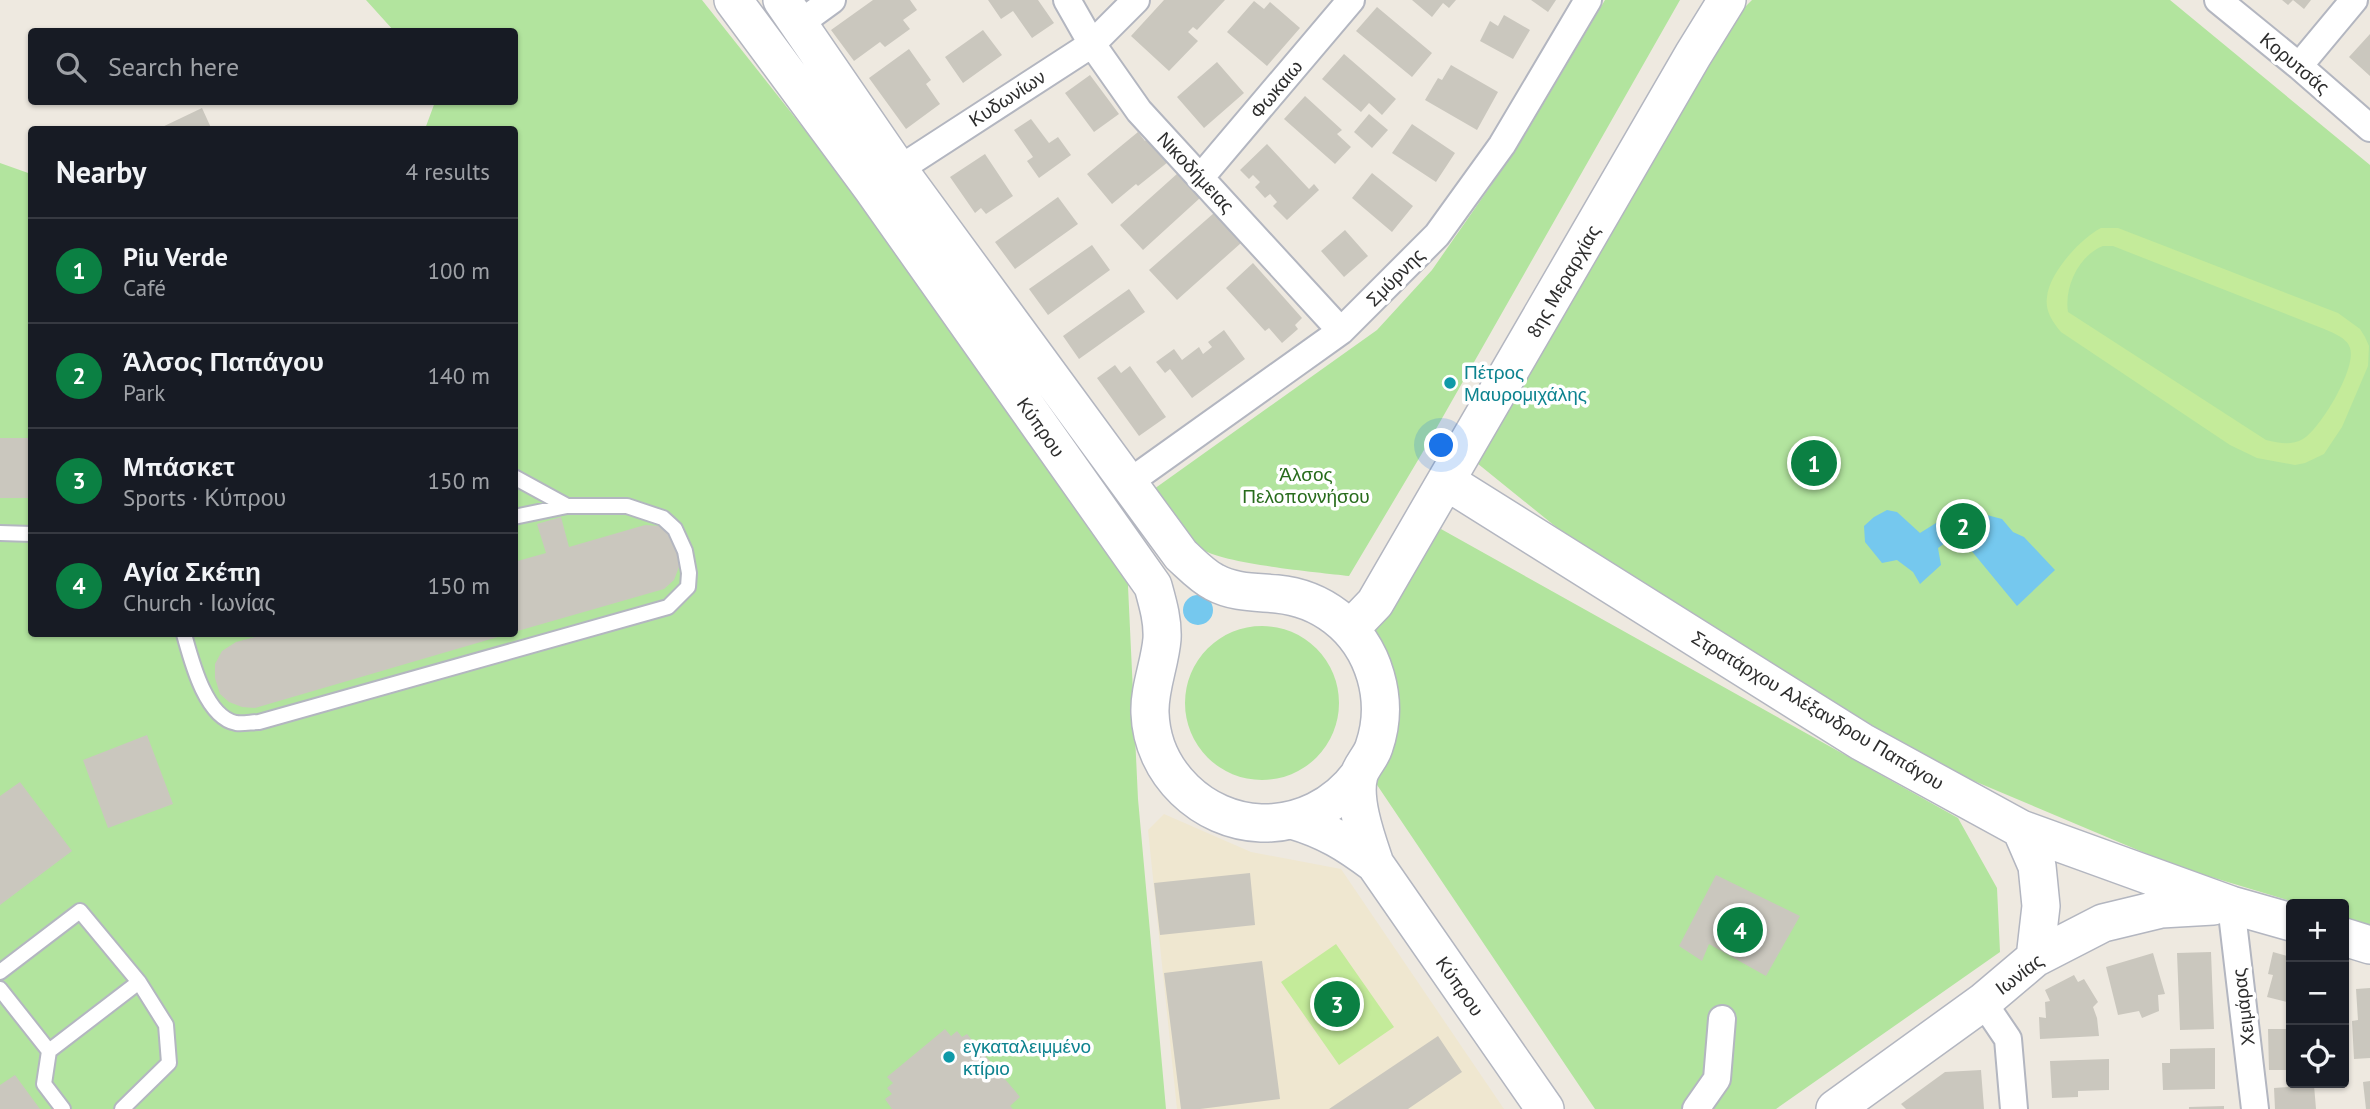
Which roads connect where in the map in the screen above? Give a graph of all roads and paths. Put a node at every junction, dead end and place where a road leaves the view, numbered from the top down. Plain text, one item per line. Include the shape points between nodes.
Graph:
1 (733, 0) edge
2 (832, 0) edge
3 (1067, 0) edge
4 (1136, 0) edge
5 (1351, 0) edge
6 (1588, 0) edge
7 (1727, 0) edge
8 (2218, 0) edge
9 (2354, 0) edge
10 (790, 12) edge
11 (1092, 44) junction
12 (2299, 66) junction
13 (2370, 128) edge
14 (1200, 177) junction
15 (885, 178) junction
16 (1341, 331) junction
17 (518, 479) edge
18 (1446, 481) junction
19 (1128, 483) junction
20 (567, 506) junction
21 (518, 516) edge
22 (0, 533) edge
23 (28, 534) edge
24 (1350, 629) junction
25 (185, 637) edge
26 (1359, 775) junction
27 (1292, 820) junction
28 (2021, 829) junction
29 (1375, 864) junction
30 (2231, 905) junction
31 (2286, 921) edge
32 (2349, 939) edge
33 (2370, 945) edge
34 (2035, 958) junction
35 (0, 972) edge
36 (139, 982) junction
37 (0, 989) edge
38 (1983, 1002) junction
39 (1723, 1019) dead end
40 (48, 1051) junction
41 (62, 1109) edge
42 (122, 1109) edge
43 (1545, 1109) edge
44 (1696, 1109) edge
45 (1835, 1109) edge
46 (2014, 1109) edge
47 (2255, 1109) edge

1 - 15 street, Κύπρου
2 - 10 street
3 - 11 street, Νικοδήμειας
4 - 11 street, Κυδωνίων
5 - 14 street, Φωκαιω
6 - 16 street, Σμύρνης via 1502,145 1437,235
7 - 18 street, 8ης Μεραρχίας
8 - 12 street, Κορυτσάς
9 - 12 street
10 - 15 street, Κύπρου
11 - 14 street, Νικοδήμειας via 1139,111
11 - 15 street, Κυδωνίων
12 - 13 street, Κορυτσάς
14 - 16 street, Νικοδήμειας
15 - 19 street, Κύπρου
15 - 27 street, Κύπρου via 1153,586 1162,639 1150,714 1157,747 1173,777 1206,807 1227,817 1249,822
16 - 19 street, Σμύρνης
17 - 20 lane
18 - 24 street, 8ης Μεραρχίας via 1375,603
18 - 28 street, Στρατάρχου Αλέξανδρου Παπάγου via 1863,742
19 - 24 street, Κύπρου via 1181,555 1214,583 1233,590 1298,598
20 - 21 lane
20 - 25 lane via 628,506 663,518 676,528 685,551 688,587 668,607 259,722 235,723 219,714 197,678
22 - 23 lane
24 - 26 street, Κύπρου via 1374,667 1381,709 1373,750
26 - 27 street, Κύπρου via 1335,800
26 - 29 street, Κύπρου via 1362,828
27 - 29 street, Κύπρου via 1320,828
28 - 30 street, Στρατάρχου Αλέξανδρου Παπάγου
28 - 34 street via 2037,866 2041,906
29 - 43 street, Κύπρου
30 - 31 street, Στρατάρχου Αλέξανδρου Παπάγου
30 - 34 street, Ιωνίας via 2161,909 2103,923
30 - 47 street, Χειμάρας
32 - 33 street
34 - 38 street, Ιωνίας
35 - 36 lane via 80,911
36 - 40 lane
36 - 42 lane via 166,1025 169,1063
37 - 40 lane
38 - 45 street, Ιωνίας
38 - 46 street via 2008,1039
39 - 44 street via 1717,1079
40 - 41 lane via 44,1083

